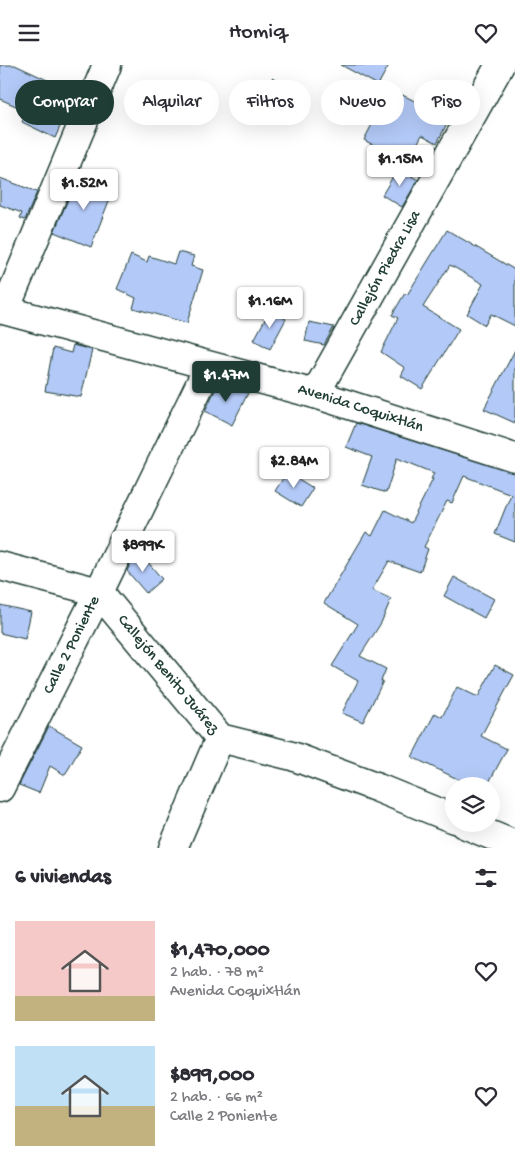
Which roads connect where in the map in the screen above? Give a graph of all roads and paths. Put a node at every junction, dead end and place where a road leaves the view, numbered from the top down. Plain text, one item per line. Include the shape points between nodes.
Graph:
1 (107, 65) edge
2 (500, 65) edge
3 (2, 310) edge
4 (209, 366) junction
5 (315, 394) junction
6 (515, 458) edge
7 (0, 566) edge
8 (99, 592) junction
9 (220, 738) junction
10 (0, 788) edge
11 (445, 815) edge
12 (483, 832) edge
13 (515, 845) edge
14 (173, 848) edge

1 - 3 street
2 - 5 street, Callejón Piedra Lisa
3 - 4 street, Avenida Coquixtlán
4 - 5 street, Avenida Coquixtlán
4 - 8 street, Calle 2 Poniente
5 - 6 street, Avenida Coquixtlán
7 - 8 street
8 - 9 street, Callejón Benito Juárez
8 - 10 street, Calle 2 Poniente
9 - 11 street, Callejón Benito Juárez via 292,757
9 - 14 street
12 - 13 street

